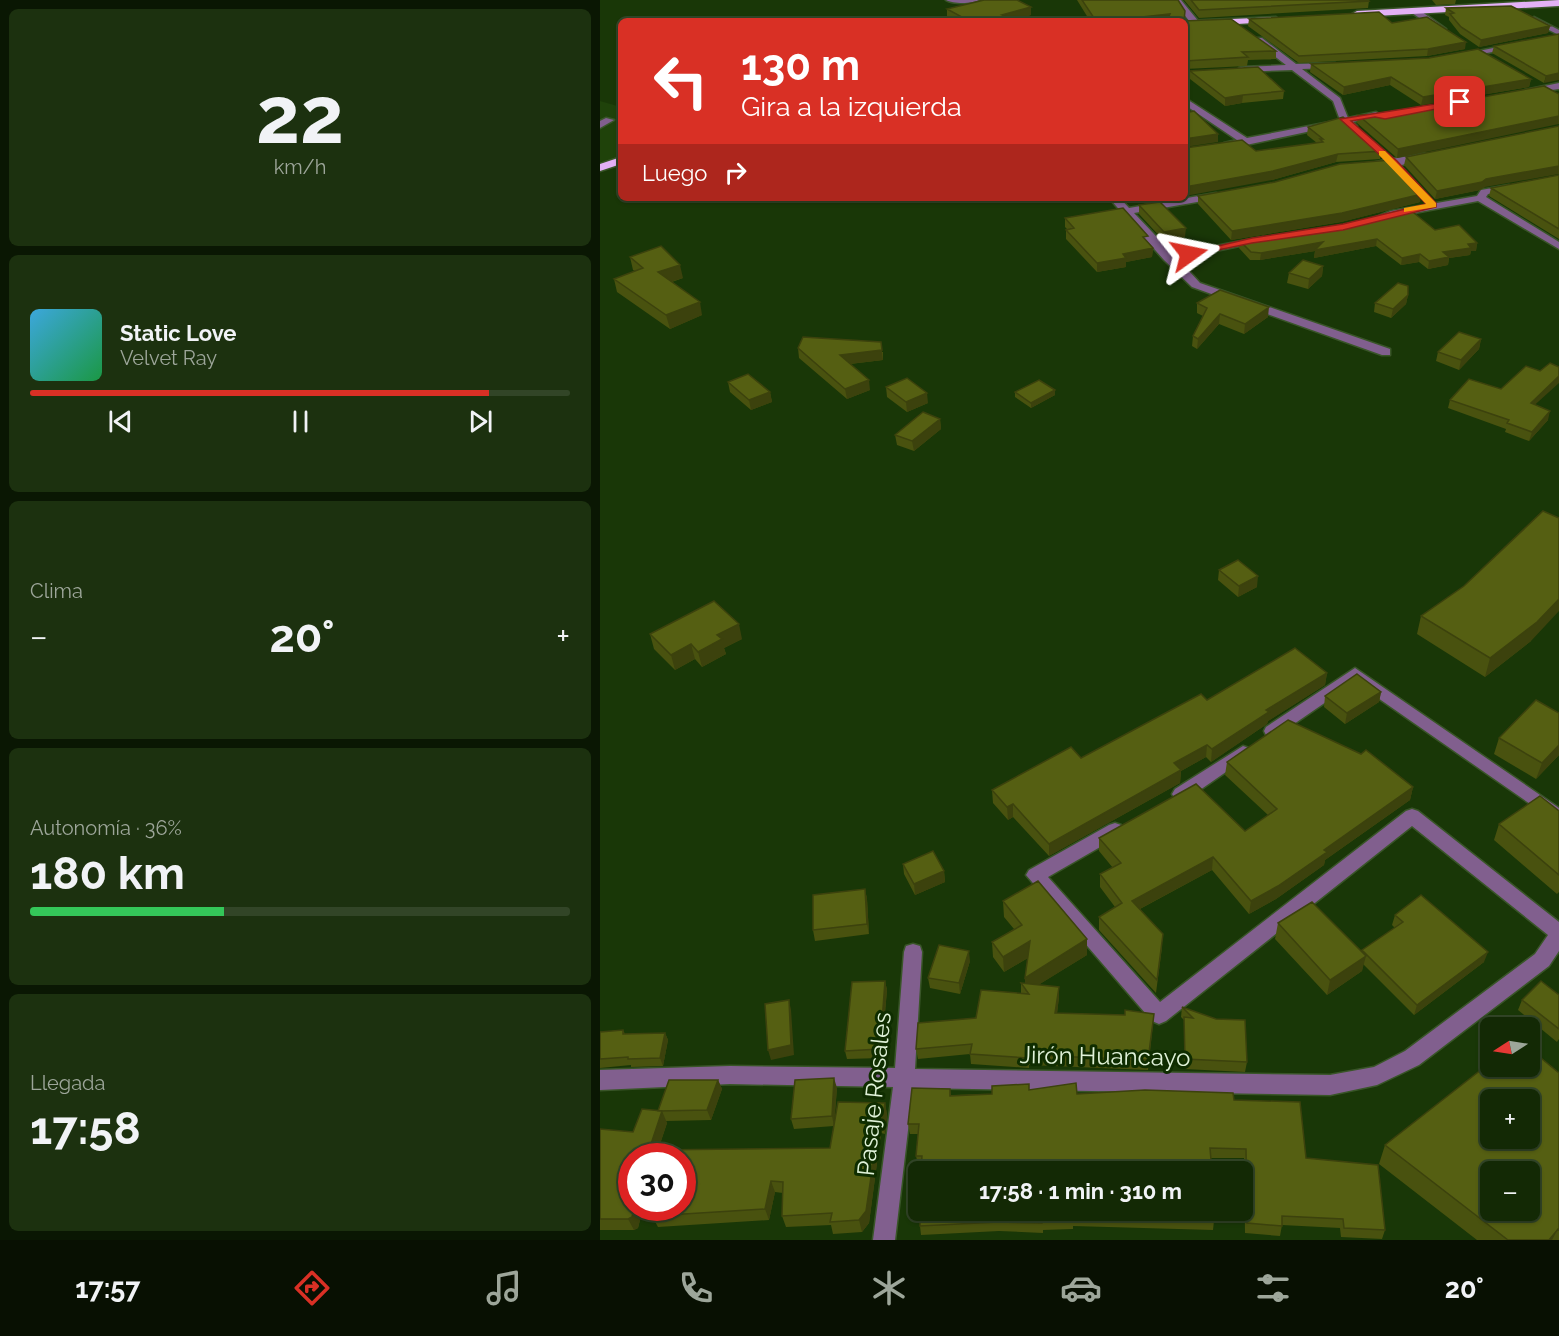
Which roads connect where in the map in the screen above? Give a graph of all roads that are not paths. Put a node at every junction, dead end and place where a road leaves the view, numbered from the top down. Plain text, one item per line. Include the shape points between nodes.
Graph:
1 (950, 0) edge
2 (975, 0) edge
3 (1177, 0) edge
4 (1559, 3) edge
5 (1510, 6) junction
6 (1415, 11) junction
7 (1346, 15) edge
8 (1289, 18) edge
9 (1232, 21) junction
10 (1188, 24) edge
11 (1196, 24) junction
12 (1559, 34) edge
13 (1452, 35) edge
14 (1546, 38) edge
15 (1523, 44) edge
16 (1470, 46) dead end
17 (1479, 52) junction
18 (1448, 58) edge
19 (1498, 62) edge
20 (1345, 65) edge
21 (1295, 68) junction
22 (1227, 72) edge
23 (1525, 78) edge
24 (1559, 86) edge
25 (1544, 88) junction
26 (1521, 91) edge
27 (1559, 97) edge
28 (1190, 109) edge
29 (1385, 117) edge
30 (1344, 119) junction
31 (1361, 134) edge
32 (1246, 142) junction
33 (1215, 147) edge
34 (1434, 153) edge
35 (1386, 156) dead end
36 (618, 161) edge
37 (1394, 163) junction
38 (1360, 166) edge
39 (600, 168) edge
40 (1402, 172) edge
41 (1516, 186) edge
42 (1228, 193) edge
43 (1425, 197) dead end
44 (1480, 198) junction
45 (1188, 200) edge
46 (1117, 201) edge
47 (1185, 201) edge
48 (1432, 205) junction
49 (1126, 212) junction
50 (1363, 223) edge
51 (1272, 237) edge
52 (1559, 246) edge
53 (1168, 258) junction
54 (1386, 352) dead end
55 (1167, 802) edge
56 (1559, 817) edge
57 (1126, 824) edge
58 (1559, 934) edge
59 (913, 952) dead end
60 (904, 1078) junction
61 (600, 1080) edge
62 (884, 1240) edge

1 - 2 street
3 - 11 street
4 - 5 highway
5 - 6 highway
5 - 12 street
6 - 7 highway
6 - 13 street
8 - 9 highway
9 - 11 highway
9 - 21 street
10 - 11 highway
12 - 14 street
15 - 17 street
16 - 17 street
17 - 18 street
17 - 19 street
20 - 21 street
21 - 22 street
21 - 30 street via 1337,100
23 - 25 street
24 - 25 street
25 - 26 street
25 - 27 street
28 - 32 street
29 - 30 street
30 - 31 street
30 - 32 street
32 - 33 street
34 - 37 street
35 - 37 street
36 - 39 highway
37 - 38 street
37 - 40 street
41 - 44 street via 1485,192
42 - 45 street
43 - 48 street
44 - 48 street
44 - 52 street
46 - 49 street
47 - 49 street
48 - 50 street
49 - 53 street
51 - 53 street
53 - 54 street via 1196,285
55 - 56 street via 1355,674
57 - 58 street via 1035,874 1159,1015 1412,816
58 - 60 street, Jirón Huancayo via 1542,960 1412,1058 1377,1076 1330,1085
59 - 60 street, Pasaje Rosales
60 - 61 street, Jirón Huancayo via 730,1075
60 - 62 street, Pasaje Rosales

